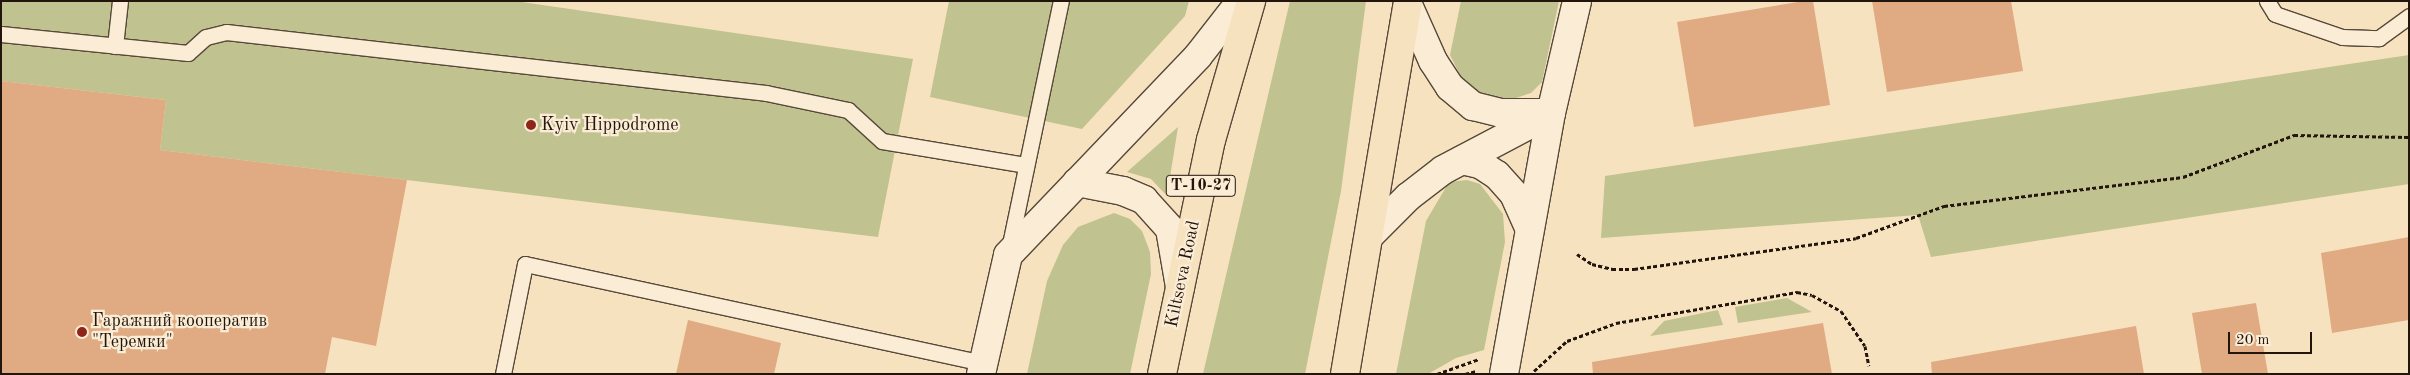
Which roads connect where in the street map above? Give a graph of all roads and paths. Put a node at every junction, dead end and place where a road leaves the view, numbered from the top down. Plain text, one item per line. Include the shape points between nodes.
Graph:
1 (120, 1) edge
2 (1062, 1) edge
3 (1241, 1) edge
4 (1251, 1) edge
5 (1576, 1) edge
6 (2267, 1) edge
7 (1408, 3) edge
8 (2409, 16) edge
9 (1, 34) edge
10 (115, 46) junction
11 (1551, 113) junction
12 (2409, 137) edge
13 (1462, 160) junction
14 (1025, 165) junction
15 (1077, 182) junction
16 (1530, 227) junction
17 (1369, 236) junction
18 (1577, 254) dead end
19 (1008, 255) junction
20 (1180, 288) junction
21 (1869, 366) dead end
22 (1505, 367) edge
23 (982, 369) edge
24 (503, 374) edge
25 (1162, 374) edge
26 (1345, 374) edge
27 (1437, 374) edge
28 (1464, 374) edge

1 - 10 lane
2 - 14 lane
3 - 15 street via 1198,56
4 - 20 highway, Kiltseva Road / Т-10-27 via 1211,140
5 - 11 street
6 - 8 lane via 2275,14 2342,37 2379,38
7 - 11 street via 1433,61 1450,87 1473,106 1501,113
7 - 17 highway
9 - 10 lane
10 - 14 lane via 188,53 206,37 226,32 766,93 848,110 882,141
11 - 13 street
11 - 16 street
12 - 18 path via 2294,135 2183,177 1944,206 1856,238 1634,269 1612,269 1592,264
13 - 16 street via 1480,164 1497,175 1514,194
13 - 17 street via 1408,197
14 - 19 lane
15 - 19 street
15 - 20 street via 1123,191 1144,200 1170,229
16 - 22 street
17 - 26 highway
19 - 23 street
20 - 25 highway, Kiltseva Road / Т-10-27
21 - 22 path via 1865,346 1841,311 1812,295 1797,292 1616,323 1567,341 1532,372
22 - 27 path via 1482,358
22 - 28 path
23 - 24 lane via 525,264

